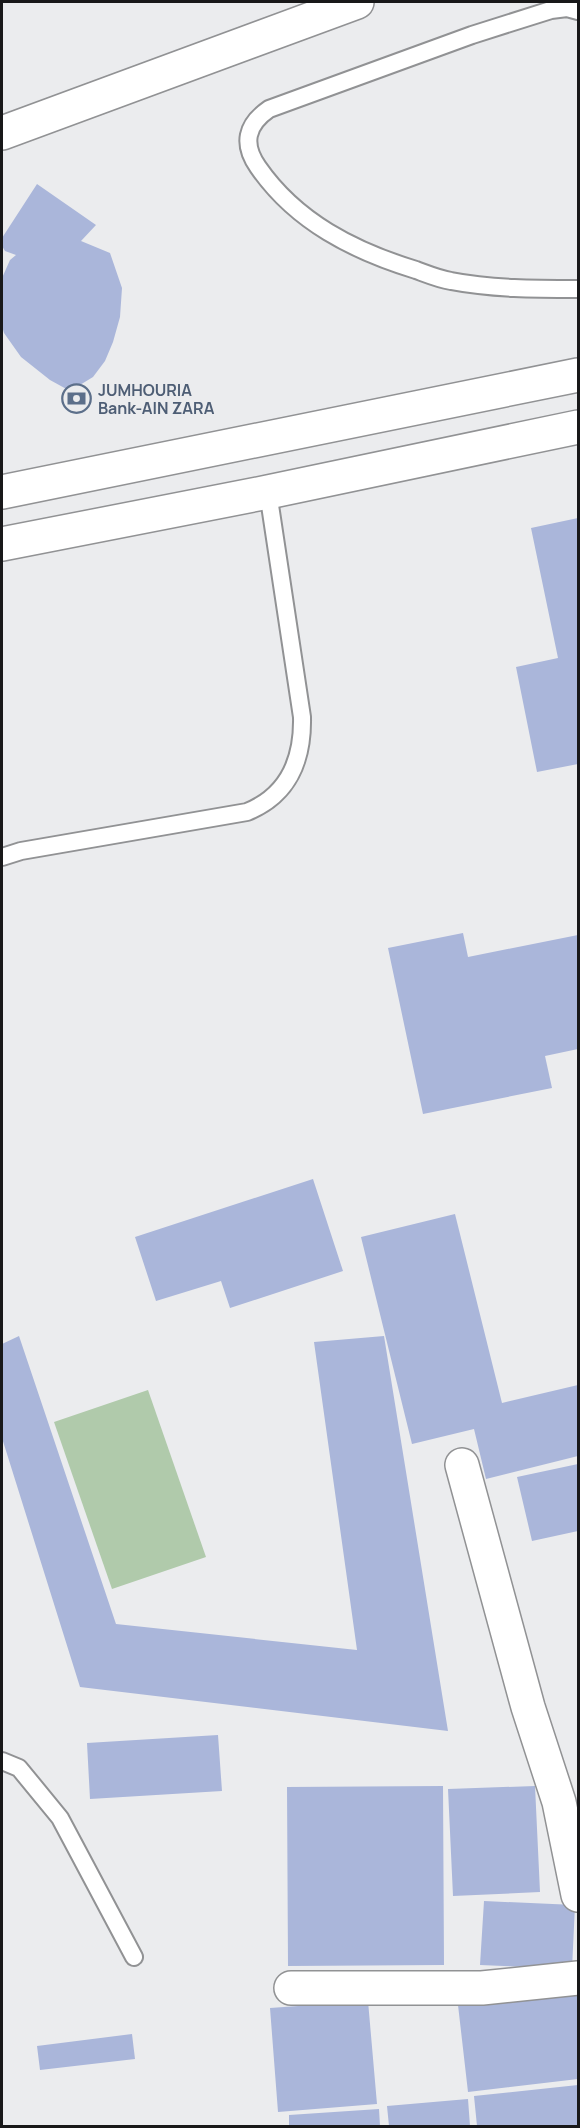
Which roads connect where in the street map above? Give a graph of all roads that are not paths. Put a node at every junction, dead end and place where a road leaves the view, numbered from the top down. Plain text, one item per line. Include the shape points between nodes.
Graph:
1 (357, 2) edge
2 (579, 11) edge
3 (2, 132) edge
4 (579, 289) edge
5 (579, 375) edge
6 (579, 427) edge
7 (2, 492) edge
8 (268, 492) junction
9 (2, 544) edge
10 (2, 857) edge
11 (462, 1465) dead end
12 (2, 1761) edge
13 (579, 1895) edge
14 (134, 1956) dead end
15 (579, 1978) edge
16 (291, 1988) dead end

1 - 3 main road
2 - 4 lane via 551,10 269,109 254,121 248,138 252,159 269,183 310,220 354,248 449,281
5 - 7 main road
6 - 8 main road
8 - 9 main road
8 - 10 lane via 302,717 299,753 285,783 264,805 248,812
11 - 13 main road via 528,1707 559,1802
12 - 14 lane via 19,1768 60,1818
15 - 16 main road via 482,1988

